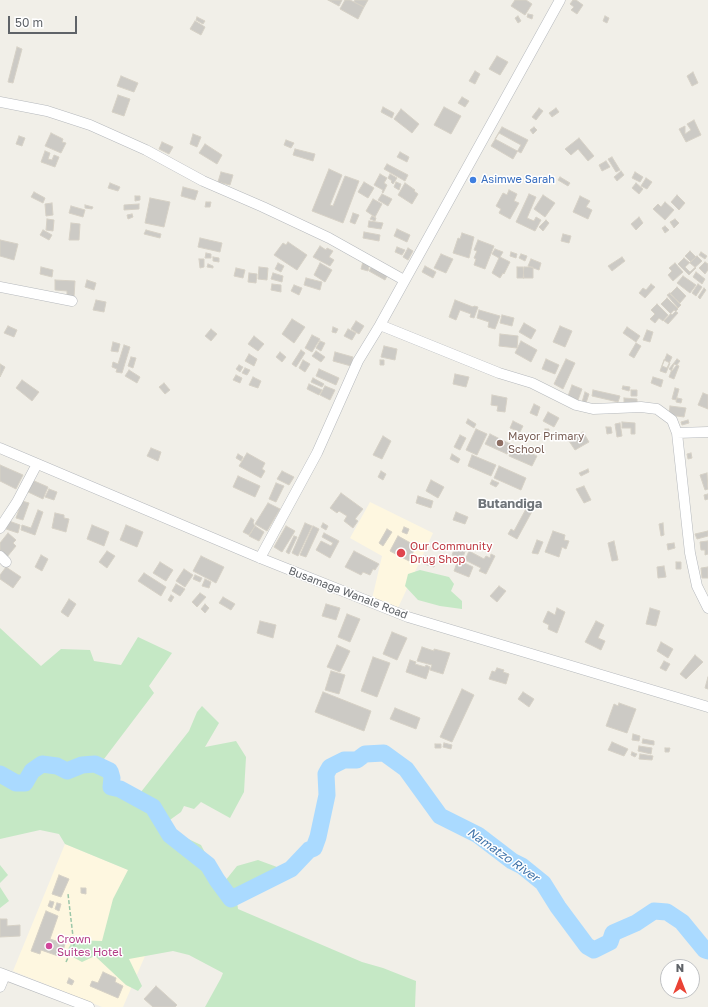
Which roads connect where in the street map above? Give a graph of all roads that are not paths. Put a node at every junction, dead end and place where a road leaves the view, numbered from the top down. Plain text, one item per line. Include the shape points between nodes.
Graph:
1 (560, 0) edge
2 (0, 102) edge
3 (404, 280) junction
4 (0, 287) edge
5 (72, 301) dead end
6 (380, 325) junction
7 (708, 432) edge
8 (677, 433) junction
9 (0, 448) edge
10 (37, 464) junction
11 (0, 528) edge
12 (260, 558) junction
13 (708, 608) edge
14 (708, 707) edge
15 (3, 974) edge
16 (0, 987) edge
17 (89, 1007) edge

1 - 3 street
2 - 3 street via 47,111 90,125 329,238
3 - 6 street
4 - 5 street
6 - 8 street via 499,373 532,383 576,405 593,409 657,409 672,420
6 - 12 street via 358,361 317,453
7 - 8 street
8 - 13 street via 690,553 697,586
9 - 10 street, Busamaga Wanale Road
10 - 11 street
10 - 12 street, Busamaga Wanale Road
12 - 14 street, Busamaga Wanale Road via 408,617
15 - 16 street
15 - 17 street

